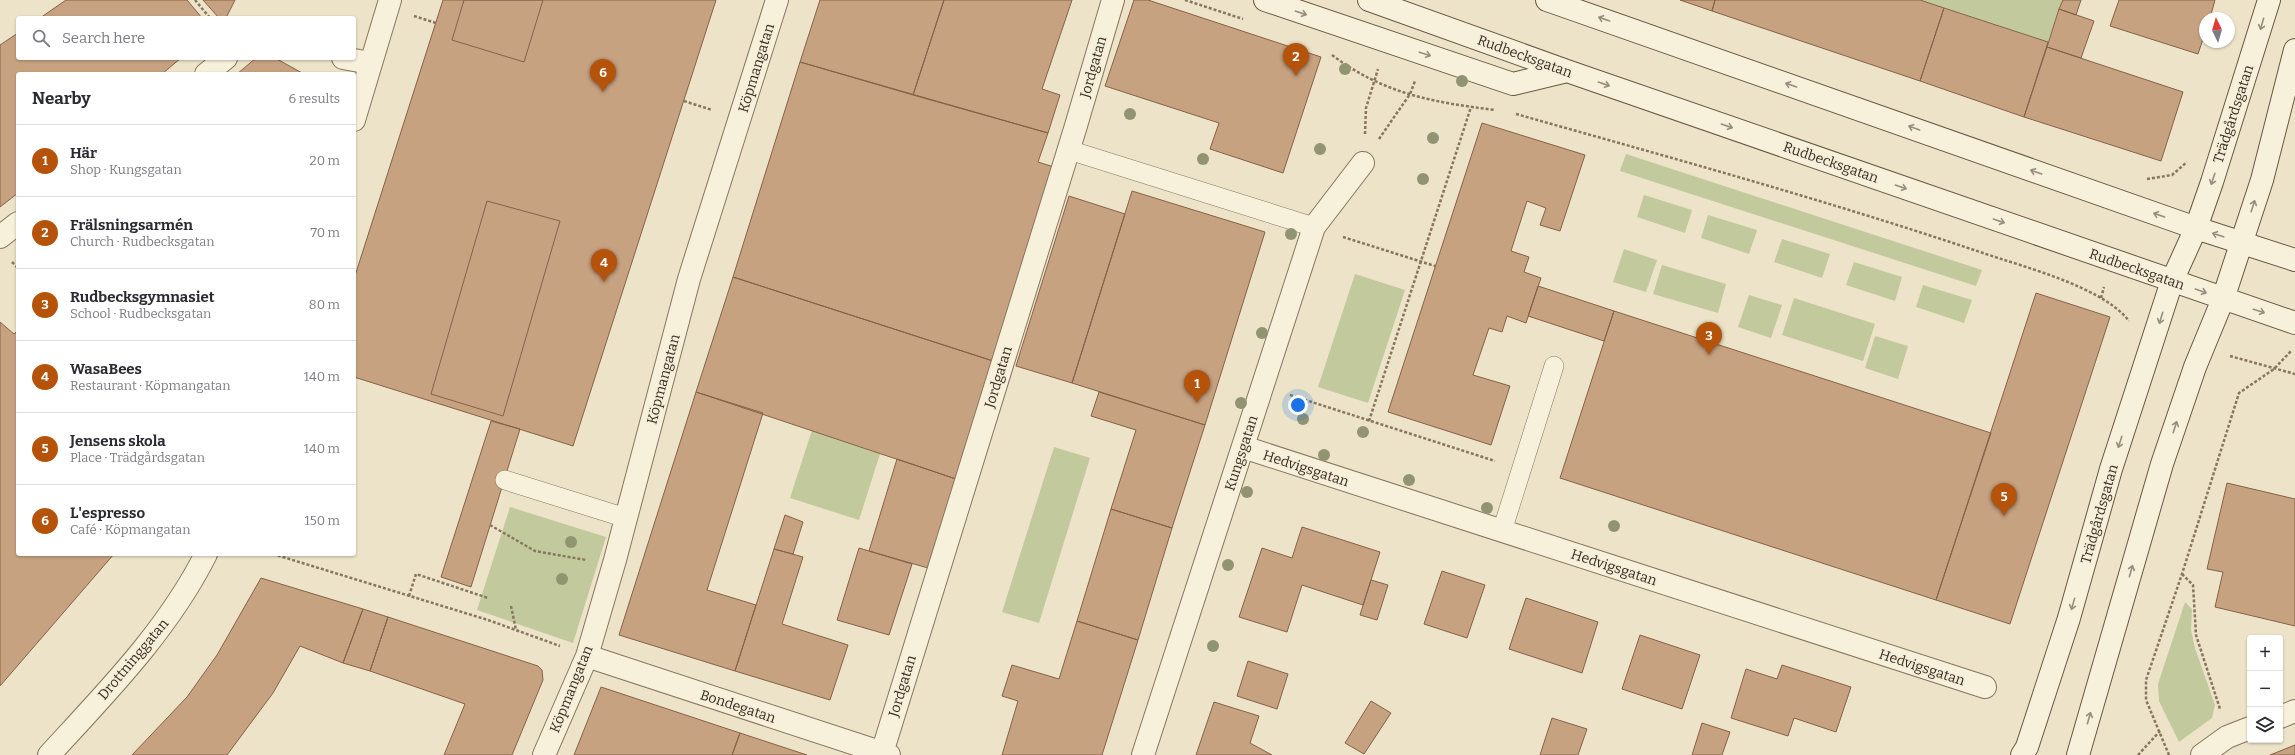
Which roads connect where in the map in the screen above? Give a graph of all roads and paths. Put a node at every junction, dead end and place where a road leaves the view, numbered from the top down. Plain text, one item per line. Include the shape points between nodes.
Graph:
1 (195, 0) edge
2 (390, 0) edge
3 (777, 0) edge
4 (1113, 0) edge
5 (1264, 0) edge
6 (1547, 0) edge
7 (2269, 0) edge
8 (1375, 1) edge
9 (208, 16) edge
10 (2295, 50) edge
11 (1425, 54) junction
12 (224, 60) edge
13 (354, 60) edge
14 (370, 63) junction
15 (1380, 63) dead end
16 (1350, 68) dead end
17 (1567, 71) junction
18 (208, 72) edge
19 (1375, 81) junction
20 (1410, 94) junction
21 (1471, 107) junction
22 (1500, 111) dead end
23 (356, 113) edge
24 (1514, 113) dead end
25 (1069, 150) junction
26 (1363, 163) junction
27 (16, 225) edge
28 (1314, 227) junction
29 (2196, 228) junction
30 (0, 237) edge
31 (2241, 243) junction
32 (2295, 260) edge
33 (1421, 262) junction
34 (1435, 266) dead end
35 (2172, 281) junction
36 (2223, 299) junction
37 (2123, 312) dead end
38 (2295, 323) edge
39 (2295, 347) edge
40 (2249, 362) dead end
41 (1554, 366) dead end
42 (2274, 369) junction
43 (2295, 374) edge
44 (1262, 386) junction
45 (1369, 421) junction
46 (1243, 447) junction
47 (1520, 469) junction
48 (505, 480) dead end
49 (626, 518) junction
50 (490, 526) dead end
51 (1502, 530) junction
52 (205, 556) edge
53 (279, 556) edge
54 (614, 564) junction
55 (2182, 574) junction
56 (409, 596) junction
57 (488, 598) dead end
58 (511, 606) dead end
59 (516, 630) junction
60 (587, 656) junction
61 (1985, 687) dead end
62 (2295, 711) edge
63 (2283, 716) edge
64 (2247, 729) edge
65 (2160, 731) junction
66 (2227, 737) junction
67 (2029, 752) edge
68 (885, 754) edge
69 (49, 755) edge
70 (544, 755) edge
71 (1143, 755) edge
72 (2078, 755) edge
73 (2138, 755) edge
74 (2169, 755) edge
75 (2202, 755) edge

1 - 9 path
2 - 14 street
3 - 49 street, Köpmangatan via 689,279
4 - 25 street, Jordgatan
5 -> 11 street
29 -> 6 street
7 -> 29 street, Trädgårdsgatan
8 - 17 street, Rudbecksgatan
31 -> 10 street via 2264,173
11 - 17 street via 1513,84
11 - 20 path
12 - 18 street
13 - 14 street
14 - 23 street
15 - 19 path
16 - 19 path
17 -> 35 street, Rudbecksgatan
19 - 20 path
19 - 26 path via 1366,108
20 - 21 path via 1458,107
20 - 26 path
21 - 22 path
21 - 33 path
24 - 37 path via 1875,217 2062,280 2101,298
25 - 28 lane
25 - 68 street, Jordgatan
26 - 28 street, Kungsgatan
27 - 30 street
28 - 33 path
28 - 44 street, Kungsgatan
31 -> 29 street
29 - 35 street, Trädgårdsgatan
31 - 32 street
31 - 36 street
33 - 34 path
33 - 45 path
35 -> 36 street, Rudbecksgatan
35 -> 67 street, Trädgårdsgatan via 2112,469
36 -> 38 street, Rudbecksgatan
72 -> 36 street via 2162,464 2195,367
39 - 42 path
40 - 42 path
41 - 47 lane
42 - 43 path
42 - 55 path via 2239,393
44 - 45 path
44 - 46 street, Kungsgatan
45 - 47 path
46 - 51 street, Hedvigsgatan
46 - 71 street, Kungsgatan
47 - 51 lane
48 - 49 lane
49 - 54 street, Köpmangatan
50 - 54 path via 534,551
51 - 61 street, Hedvigsgatan
52 - 69 street, Drottninggatan via 178,605 122,674
53 - 56 path
54 - 60 street, Köpmangatan
55 - 65 path via 2146,680 2146,700
55 - 66 path via 2193,585 2196,635 2214,685
56 - 57 path via 416,574
56 - 59 path
58 - 59 path
59 - 60 path
60 - 68 street, Bondegatan
60 - 70 street, Köpmangatan
62 - 63 street
64 - 66 street
65 - 73 path
65 - 74 path
66 - 75 street

